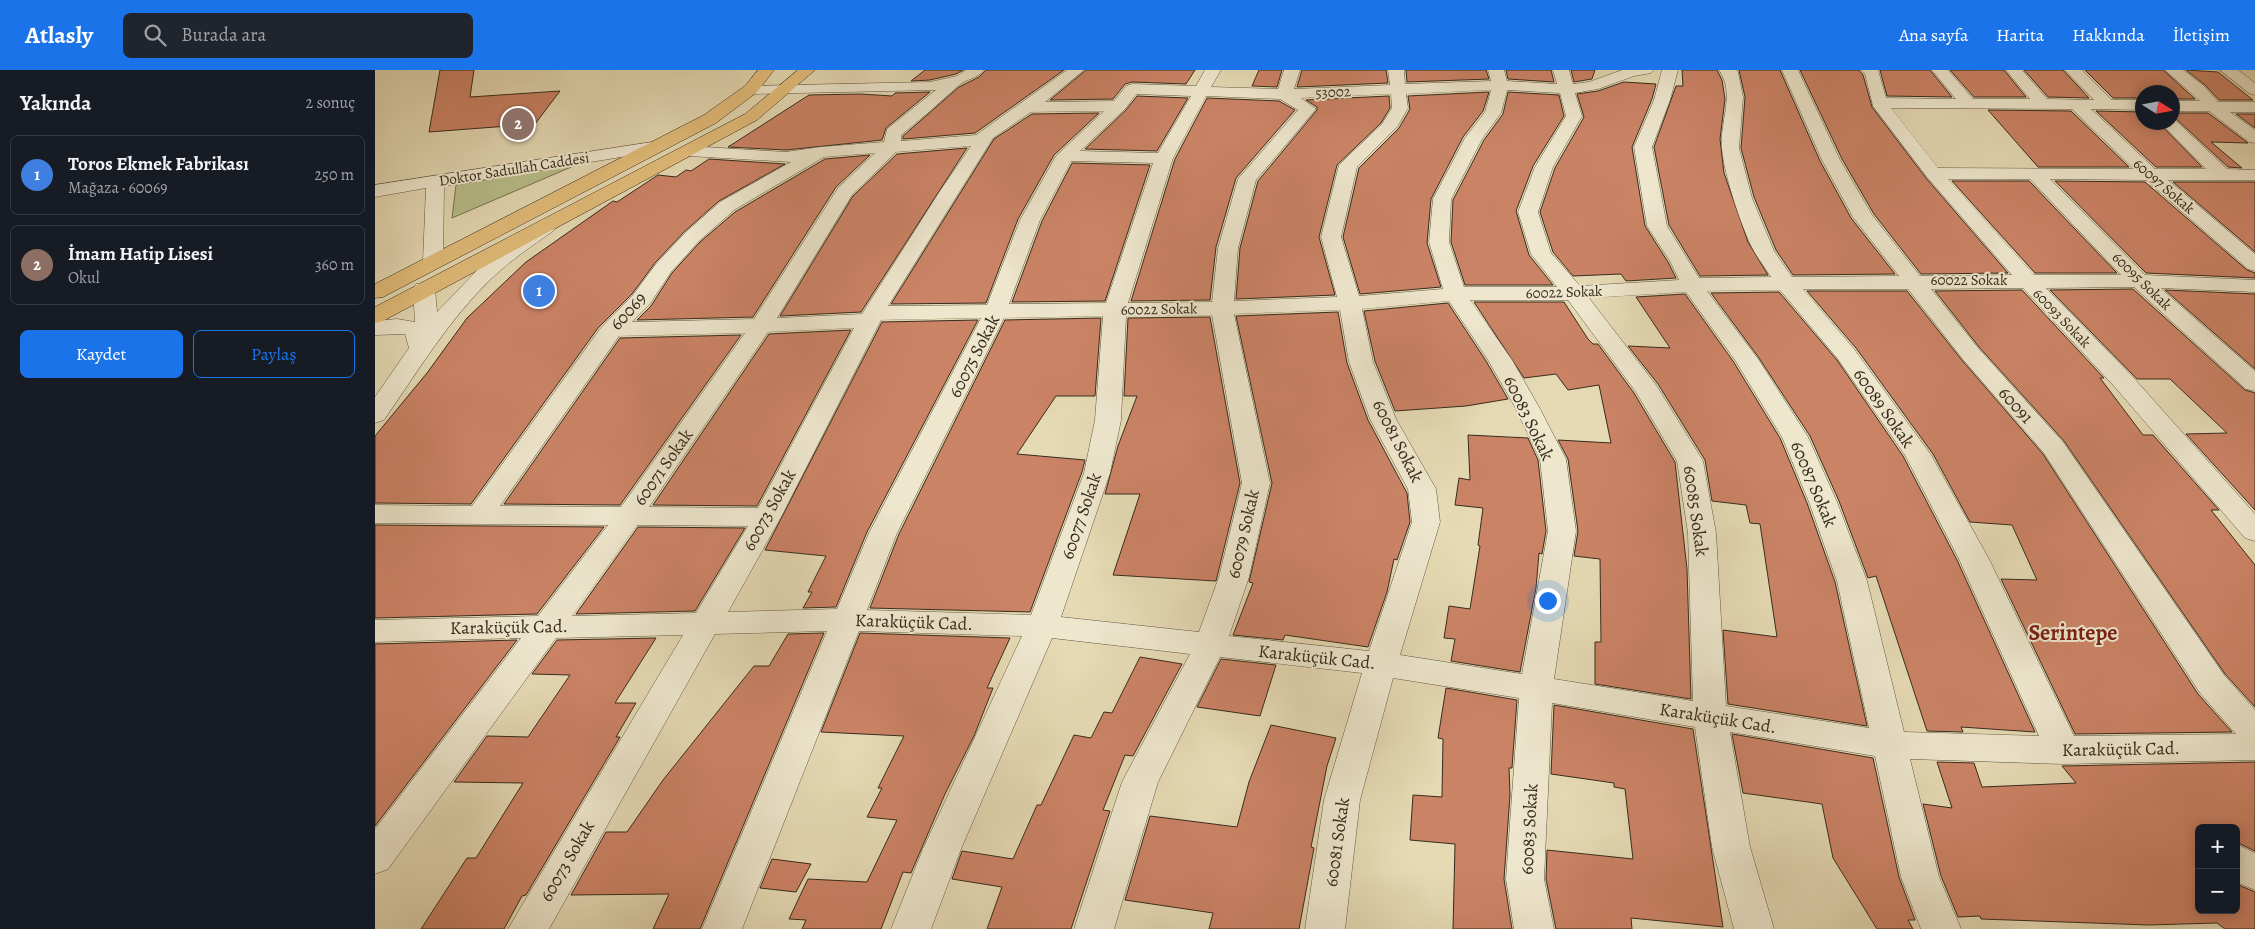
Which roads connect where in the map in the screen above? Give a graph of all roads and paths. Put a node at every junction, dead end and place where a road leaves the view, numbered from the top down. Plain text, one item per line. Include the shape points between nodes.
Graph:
1 (767, 70) edge
2 (807, 70) edge
3 (976, 70) edge
4 (1076, 70) edge
5 (1670, 70) edge
6 (1727, 70) edge
7 (1790, 70) edge
8 (1869, 70) edge
9 (1940, 70) edge
10 (2014, 70) edge
11 (2073, 70) edge
12 (2173, 70) edge
13 (2228, 70) edge
14 (1636, 71) edge
15 (1498, 78) edge
16 (1397, 79) edge
17 (1564, 79) edge
18 (1207, 80) edge
19 (1288, 82) edge
20 (952, 83) junction
21 (788, 88) junction
22 (751, 89) junction
23 (2255, 90) edge
24 (1879, 103) junction
25 (2041, 103) junction
26 (2106, 103) junction
27 (1969, 104) junction
28 (2076, 104) junction
29 (2135, 105) edge
30 (1119, 106) junction
31 (2180, 106) edge
32 (2255, 106) edge
33 (2214, 107) junction
34 (1027, 108) junction
35 (2176, 130) edge
36 (2255, 138) edge
37 (984, 140) junction
38 (892, 146) junction
39 (652, 147) junction
40 (689, 151) junction
41 (820, 152) junction
42 (1065, 156) junction
43 (1164, 158) junction
44 (1933, 173) junction
45 (2035, 174) junction
46 (2149, 174) junction
47 (2221, 174) junction
48 (2250, 178) edge
49 (435, 181) junction
50 (375, 191) edge
51 (546, 227) junction
52 (433, 261) junction
53 (2255, 265) edge
54 (1913, 280) junction
55 (2027, 280) junction
56 (2139, 281) junction
57 (1786, 283) junction
58 (1691, 285) junction
59 (2255, 286) edge
60 (424, 288) junction
61 (375, 292) edge
62 (1574, 293) junction
63 (1455, 294) junction
64 (1350, 303) junction
65 (1222, 308) junction
66 (1115, 310) junction
67 (996, 311) junction
68 (375, 316) edge
69 (871, 317) junction
70 (761, 326) junction
71 (375, 328) edge
72 (612, 329) junction
73 (421, 348) junction
74 (2255, 384) edge
75 (375, 415) edge
76 (375, 514) edge
77 (480, 515) junction
78 (629, 516) junction
79 (767, 518) junction
80 (2255, 532) edge
81 (846, 620) junction
82 (703, 624) junction
83 (547, 626) junction
84 (1043, 626) junction
85 (375, 630) edge
86 (1210, 646) junction
87 (1381, 664) junction
88 (1536, 688) junction
89 (1710, 717) junction
90 (2255, 732) edge
91 (1890, 745) junction
92 (2255, 747) edge
93 (2063, 750) junction
94 (375, 858) edge
95 (2240, 863) edge
96 (2255, 874) edge
97 (528, 929) edge
98 (722, 929) edge
99 (911, 929) edge
100 (1094, 929) edge
101 (1325, 929) edge
102 (1534, 929) edge
103 (1754, 929) edge
104 (1941, 929) edge

1 - 22 main road
2 - 21 main road
3 - 20 street
4 - 34 street, 60073 Sokak
5 - 58 street, 60087 Sokak via 1643,147 1657,226
6 - 57 street, 60089 Sokak via 1731,72 1735,97 1730,148 1743,198 1763,251
7 - 54 street, 60091 via 1823,143 1863,217
8 - 24 street, 60093 Sokak
9 - 27 street
10 - 25 street
11 - 26 street
12 - 33 street via 2198,89
13 - 23 street
14 - 17 street, 53002 via 1592,86
15 - 16 street, 53002
15 - 17 street, 53002
15 - 63 street, 60083 Sokak via 1493,113 1474,138 1442,198 1439,242
16 - 19 street, 53002
16 - 64 street, 60081 Sokak via 1400,108 1389,127 1348,165 1331,237
17 - 62 street, 60085 Sokak via 1574,116 1544,167 1528,212 1541,254
18 - 19 street, 53002
18 - 30 street, 53002 via 1171,92 1133,89
18 - 43 street, 60077 Sokak
19 - 65 street, 60079 Sokak via 1308,109 1247,178 1228,248
20 - 21 street via 907,88
20 - 38 street, 60071 Sokak via 893,132
21 - 22 street
21 - 40 main road via 751,118
22 - 39 main road via 710,119
24 - 27 street
24 - 44 street, 60093 Sokak
25 - 27 street
25 - 28 street
26 - 28 street
26 - 29 street
28 - 46 street, 60097 Sokak
30 - 34 street
30 - 42 street, 60075 Sokak
31 - 33 street
32 - 33 street
33 - 36 street
34 - 37 street, 60073 Sokak via 984,136
35 - 47 street
37 - 38 street
37 - 69 street, 60073 Sokak
38 - 41 street
38 - 70 street, 60071 Sokak via 845,192
39 - 49 street, Doktor Sadullah Caddesi
39 - 52 main road
40 - 41 street via 786,157
40 - 51 main road
41 - 72 street, 60069 via 727,206 663,268 641,300
42 - 43 street
42 - 67 street, 60075 Sokak via 1030,220
43 - 66 street, 60077 Sokak
44 - 45 street
44 - 55 street, 60093 Sokak
45 - 46 street
45 - 56 street, 60095 Sokak
46 - 47 street
46 - 53 street, 60097 Sokak
47 - 48 street
49 - 50 street, Doktor Sadullah Caddesi
49 - 52 street
51 - 60 main road
51 - 73 street via 486,272 461,296
52 - 60 main road
52 - 61 main road
54 - 55 street, 60022 Sokak
54 - 57 street, 60022 Sokak
54 - 90 street, 60091 via 1970,353 2054,448 2211,684
55 - 56 street, 60022 Sokak
55 - 80 street, 60093 Sokak via 2123,381
56 - 59 street, 60022 Sokak
56 - 74 street, 60095 Sokak
57 - 58 street, 60022 Sokak
57 - 93 street, 60089 Sokak via 1846,354 1918,455 1974,559
58 - 62 street, 60022 Sokak
58 - 91 street, 60087 Sokak via 1746,359 1795,438 1823,502 1852,581
60 - 68 main road
60 - 73 street via 427,318
62 - 63 street, 60022 Sokak
62 - 89 street, 60085 Sokak via 1647,390 1690,460 1702,533
63 - 64 street, 60022 Sokak
63 - 88 street, 60083 Sokak via 1500,360 1553,459 1562,531
64 - 65 street, 60022 Sokak
64 - 87 street, 60081 Sokak via 1361,362 1383,419 1422,488 1426,522
65 - 66 street, 60022 Sokak
65 - 86 street, 60079 Sokak via 1256,483 1234,577
66 - 67 street, 60022 Sokak
66 - 84 street, 60077 Sokak via 1108,420 1097,473
67 - 69 street, 60022 Sokak
67 - 81 street, 60075 Sokak via 883,533
69 - 70 street, 60022 Sokak
69 - 79 street, 60073 Sokak
70 - 72 street, 60022 Sokak
70 - 78 street, 60071 Sokak
71 - 73 street via 397,326 414,329
72 - 77 street, 60069
73 - 75 street
76 - 77 street
77 - 78 street
78 - 79 street
78 - 83 street, 60071 Sokak
79 - 82 street, 60073 Sokak
81 - 82 street, Karaküçük Cad.
81 - 84 street, Karaküçük Cad.
81 - 98 street, 60075 Sokak
82 - 83 street, Karaküçük Cad.
82 - 97 street, 60073 Sokak
83 - 85 street, Karaküçük Cad.
83 - 94 street, 60071 Sokak
84 - 86 street, Karaküçük Cad.
84 - 99 street, 60077 Sokak via 942,849
86 - 87 street, Karaküçük Cad.
86 - 100 street, 60079 Sokak via 1140,782
87 - 88 street, Karaküçük Cad.
87 - 101 street, 60081 Sokak via 1342,800
88 - 89 street, Karaküçük Cad.
88 - 102 street, 60083 Sokak via 1525,879
89 - 91 street, Karaküçük Cad.
89 - 103 street, 60085 Sokak via 1731,847
91 - 93 street, Karaküçük Cad.
91 - 104 street, 60087 Sokak via 1920,877
92 - 93 street, Karaküçük Cad.
95 - 96 street

